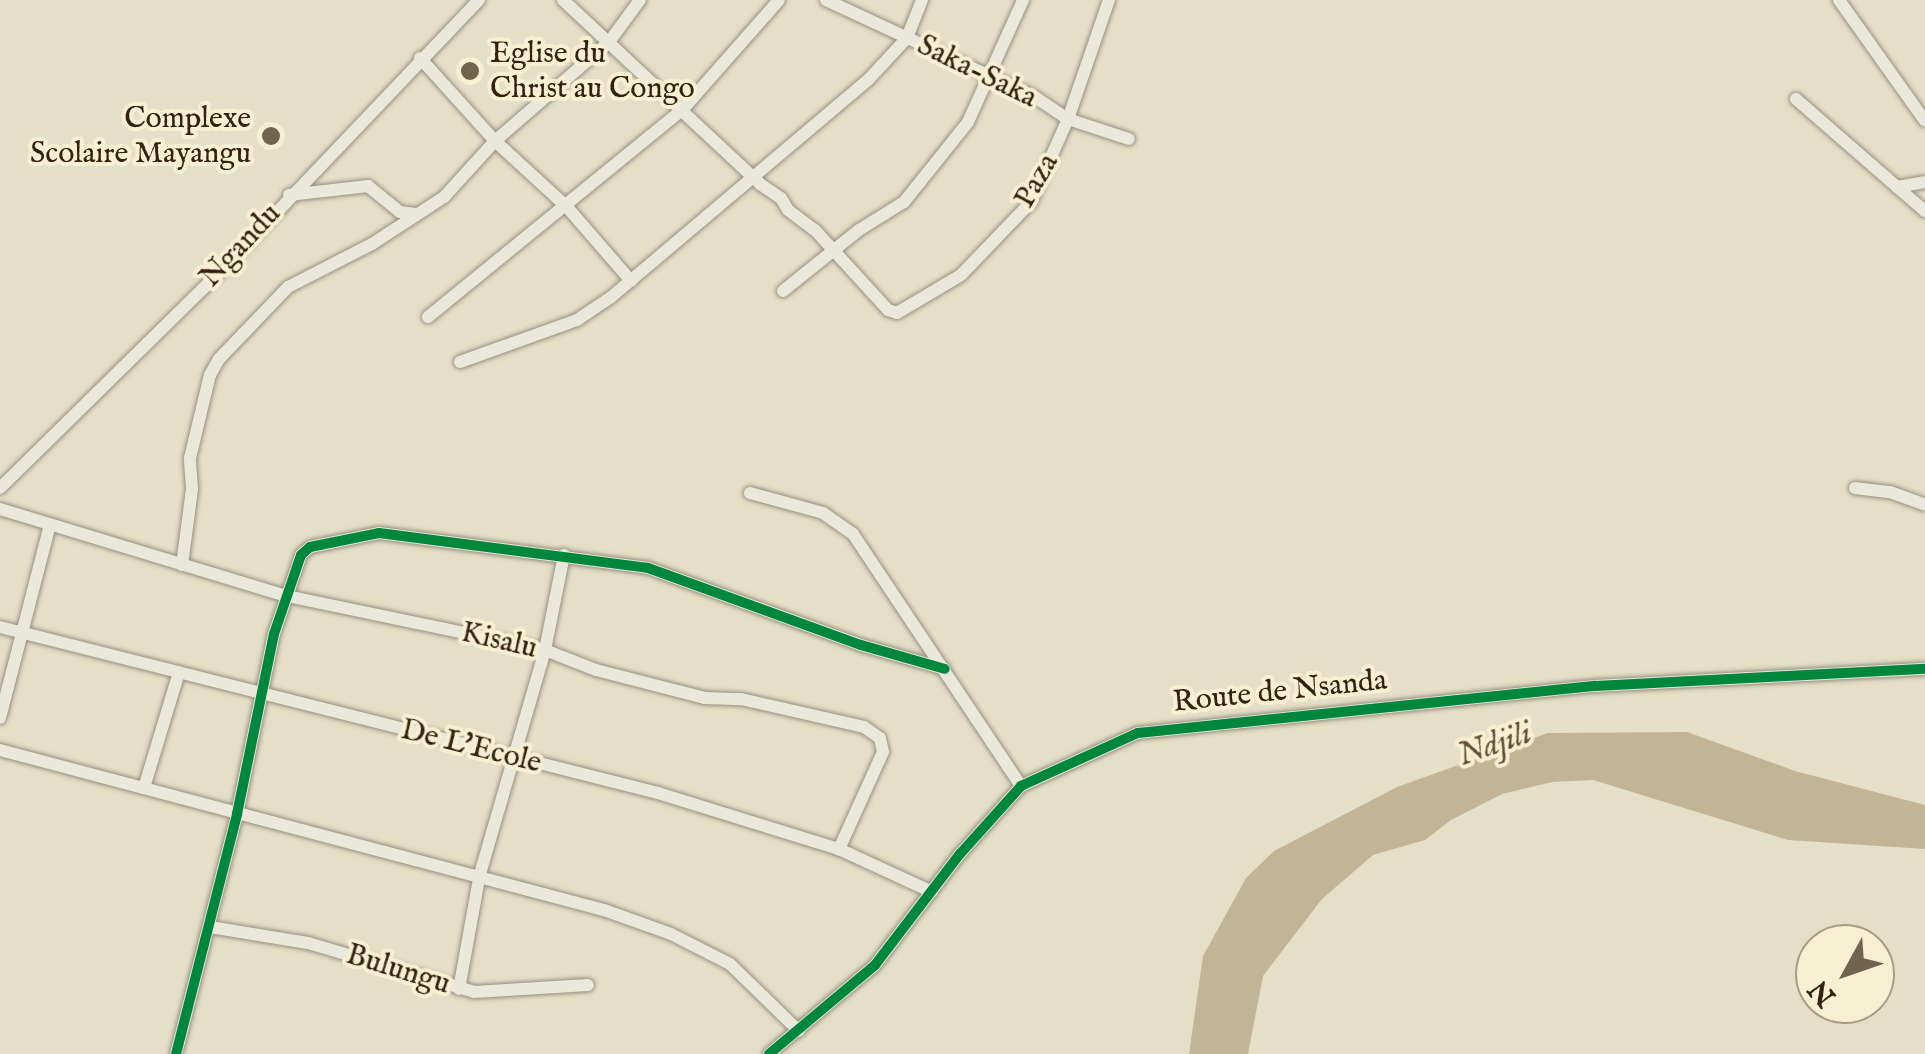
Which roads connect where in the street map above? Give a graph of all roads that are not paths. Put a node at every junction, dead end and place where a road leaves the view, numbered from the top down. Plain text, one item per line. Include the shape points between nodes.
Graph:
1 (478, 0) edge
2 (562, 0) edge
3 (640, 0) edge
4 (779, 0) edge
5 (826, 0) edge
6 (922, 0) edge
7 (1023, 0) edge
8 (1109, 0) edge
9 (1839, 0) edge
10 (907, 38) junction
11 (609, 42) junction
12 (420, 58) junction
13 (992, 76) junction
14 (1796, 99) dead end
15 (683, 109) junction
16 (1068, 119) junction
17 (1925, 121) edge
18 (1129, 139) dead end
19 (495, 141) junction
20 (751, 175) junction
21 (1925, 182) edge
22 (1896, 187) junction
23 (288, 196) junction
24 (567, 207) junction
25 (1925, 211) edge
26 (416, 214) junction
27 (834, 252) junction
28 (631, 281) junction
29 (783, 291) dead end
30 (428, 317) dead end
31 (460, 362) dead end
32 (0, 488) edge
33 (1855, 488) dead end
34 (750, 493) dead end
35 (1925, 504) edge
36 (0, 509) edge
37 (50, 526) junction
38 (564, 556) junction
39 (182, 565) junction
40 (286, 596) junction
41 (0, 628) edge
42 (22, 635) junction
43 (546, 650) junction
44 (945, 669) junction
45 (1925, 669) edge
46 (179, 672) junction
47 (263, 692) junction
48 (0, 718) edge
49 (0, 750) edge
50 (513, 756) junction
51 (1021, 786) junction
52 (144, 788) junction
53 (237, 814) junction
54 (839, 849) junction
55 (480, 874) junction
56 (932, 892) junction
57 (210, 926) junction
58 (588, 985) dead end
59 (458, 988) junction
60 (799, 1031) junction
61 (176, 1054) edge
62 (770, 1054) edge

1 - 12 street, Ngandu
2 - 11 street
3 - 11 street
4 - 15 street
5 - 10 street, Saka-Saka
6 - 10 street
7 - 13 street
8 - 16 street, Paza
9 - 17 street
10 - 13 street, Saka-Saka
10 - 20 street via 856,90
11 - 15 street
11 - 19 street
12 - 19 street
12 - 23 street, Ngandu
13 - 16 street, Saka-Saka
13 - 27 street via 968,122 904,202
14 - 22 street
15 - 20 street
15 - 24 street
16 - 18 street, Saka-Saka
16 - 27 street, Paza via 1026,208 962,275 897,312
19 - 24 street
19 - 26 street via 444,197
20 - 27 street
20 - 28 street
21 - 22 street
22 - 25 street
23 - 26 street via 368,186 400,212
23 - 32 street, Ngandu
24 - 28 street
24 - 30 street
26 - 39 street via 288,287 219,358 190,458
27 - 29 street
28 - 31 street via 577,320
33 - 35 street
34 - 44 street via 840,522 854,534
36 - 37 street, Kisalu
37 - 39 street, Kisalu
37 - 42 street
38 - 40 street via 379,533 310,547
38 - 43 street
38 - 44 street via 648,568
39 - 40 street, Kisalu
40 - 43 street, Kisalu
40 - 47 street
41 - 42 street, De L'Ecole
42 - 46 street, De L'Ecole
42 - 48 street
43 - 50 street
43 - 54 street, Kisalu via 705,698 740,699 872,730 883,752
44 - 51 street
45 - 51 street, Route de Nsanda via 1596,686 1138,733
46 - 47 street, De L'Ecole
46 - 52 street
47 - 50 street, De L'Ecole
47 - 53 street
49 - 52 street
50 - 54 street, De L'Ecole
50 - 55 street
51 - 56 street, Route de Nsanda
52 - 53 street
53 - 55 street
53 - 57 street
54 - 56 street, De L'Ecole
55 - 59 street
55 - 60 street via 671,934 730,964
56 - 60 street, Route de Nsanda via 875,965
57 - 59 street, Bulungu via 308,943
57 - 61 street
58 - 59 street, Bulungu via 498,993
60 - 62 street, Route de Nsanda

